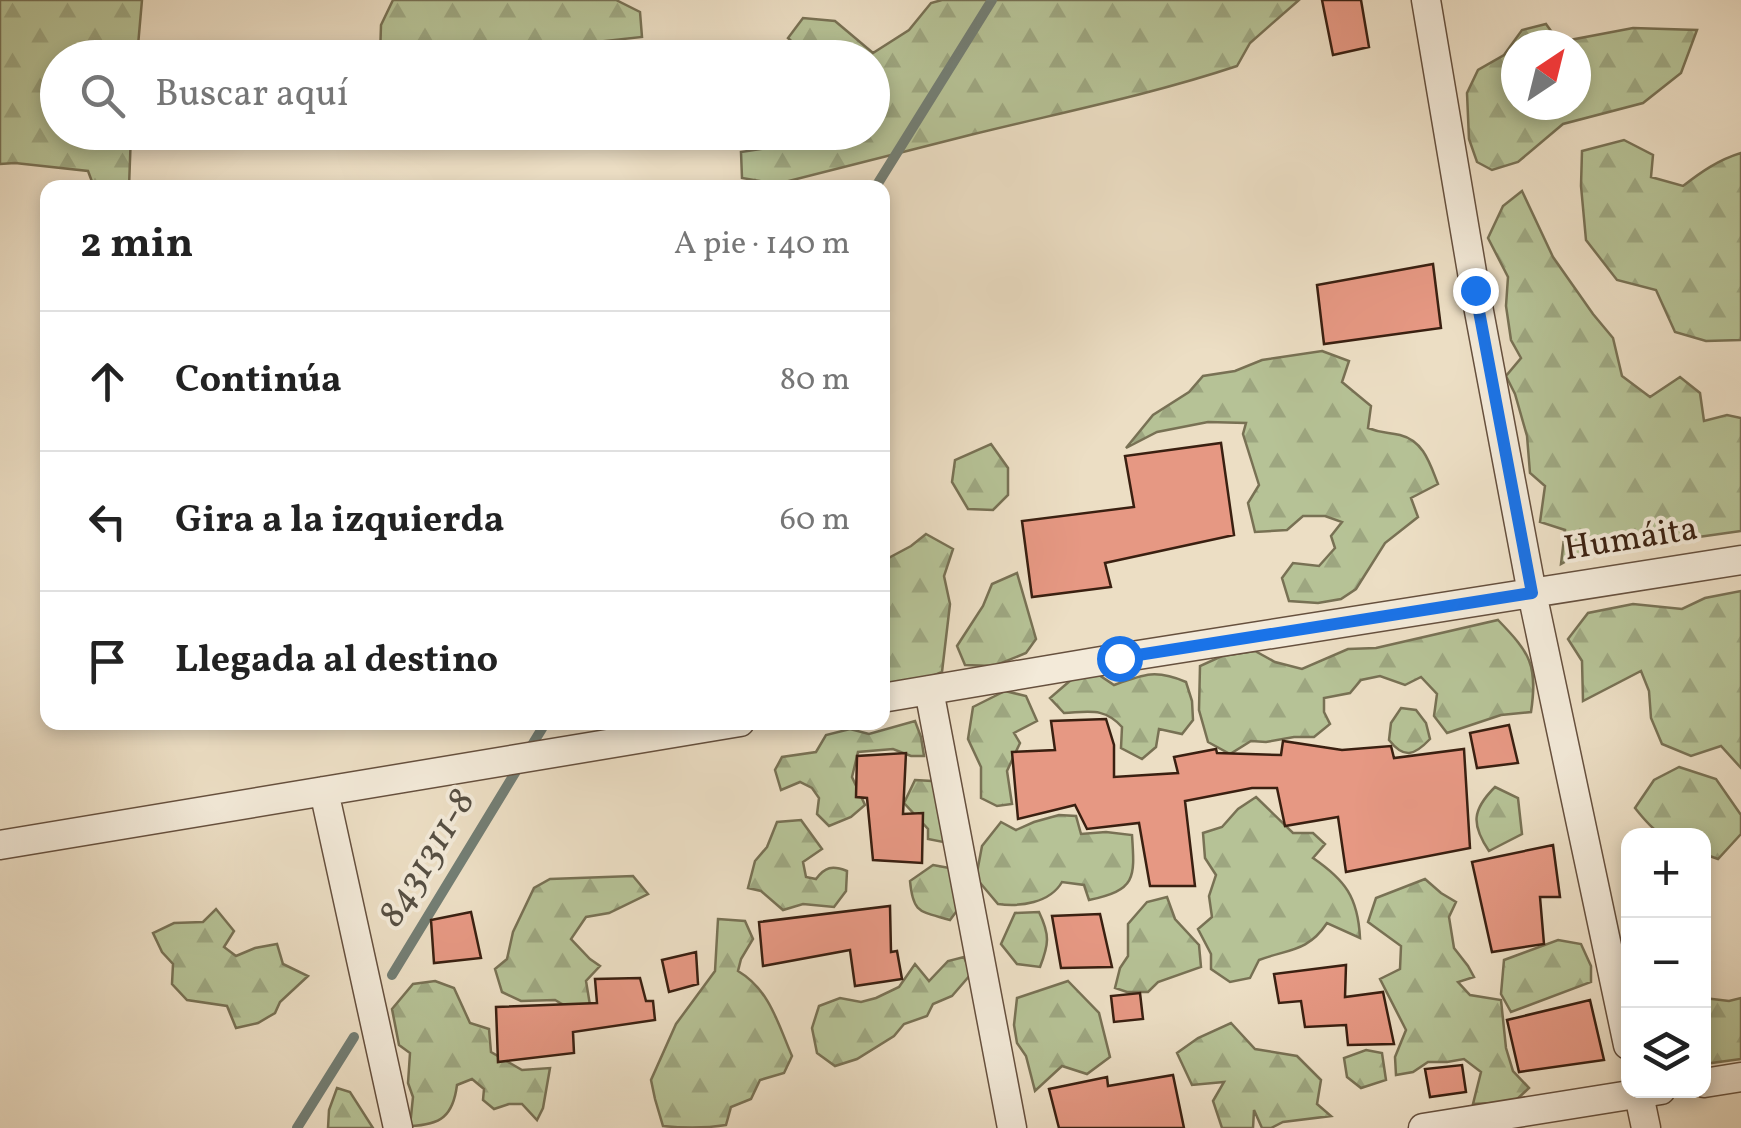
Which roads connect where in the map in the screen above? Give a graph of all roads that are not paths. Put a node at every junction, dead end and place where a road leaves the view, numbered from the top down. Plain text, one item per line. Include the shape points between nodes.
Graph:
1 (1426, 0) edge
2 (1741, 560) edge
3 (1532, 593) junction
4 (929, 690) junction
5 (890, 697) edge
6 (692, 730) edge
7 (324, 792) junction
8 (0, 845) edge
9 (1621, 1011) edge
10 (1741, 1077) edge
11 (1711, 1082) edge
12 (1621, 1096) edge
13 (1646, 1098) edge
14 (398, 1128) edge
15 (1012, 1128) edge
16 (1423, 1128) edge
17 (1646, 1128) edge

1 - 3 street
2 - 3 street, Humáita
3 - 4 street, Humáita
3 - 9 street
4 - 5 street, Humáita
4 - 15 street
6 - 7 street
7 - 8 street
7 - 14 street
10 - 11 street
12 - 16 street
13 - 17 street

